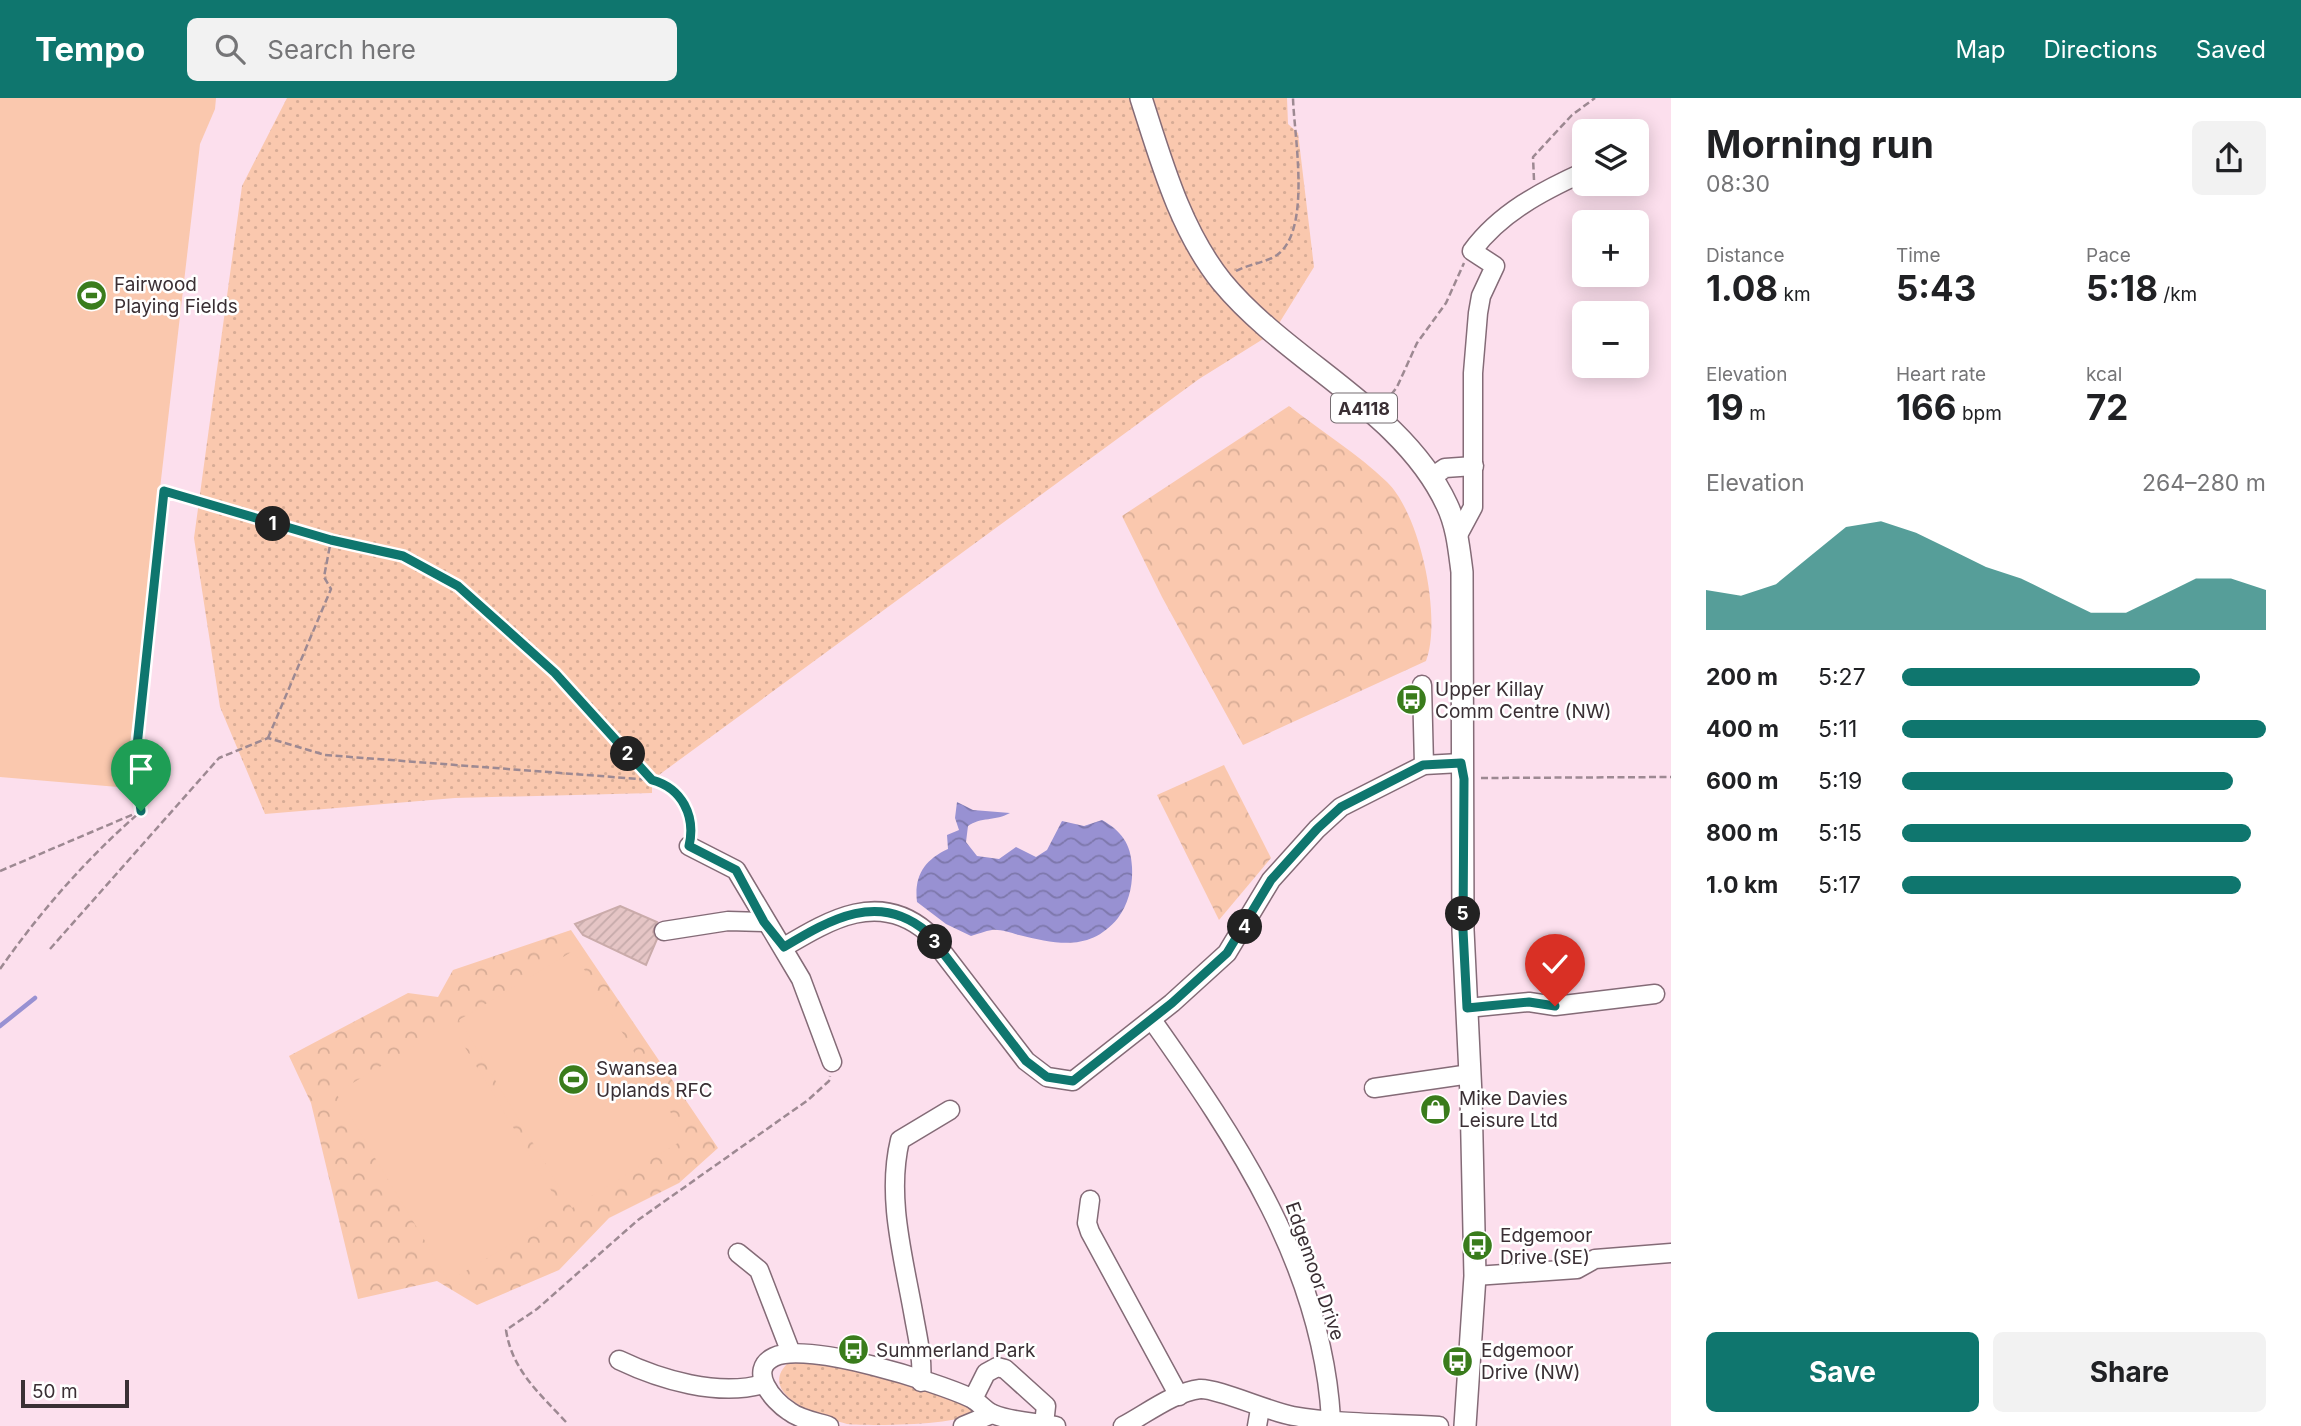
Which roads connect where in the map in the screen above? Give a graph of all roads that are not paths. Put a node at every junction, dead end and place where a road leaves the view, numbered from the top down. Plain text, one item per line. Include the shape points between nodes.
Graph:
1 (1140, 98) edge
2 (1572, 177) edge
3 (1474, 466) junction
4 (1432, 477) junction
5 (1458, 535) junction
6 (1422, 685) dead end
7 (1423, 765) junction
8 (1462, 771) junction
9 (689, 846) road end
10 (764, 922) junction
11 (664, 931) dead end
12 (784, 947) junction
13 (1655, 994) dead end
14 (1467, 1008) junction
15 (1152, 1020) junction
16 (832, 1062) road end
17 (1470, 1074) junction
18 (1374, 1088) dead end
19 (950, 1110) dead end
20 (1090, 1200) dead end
21 (738, 1253) dead end
22 (1671, 1253) edge
23 (1475, 1276) junction
24 (791, 1353) junction
25 (619, 1360) dead end
26 (921, 1382) junction
27 (764, 1384) junction
28 (1179, 1396) junction
29 (973, 1399) junction
30 (1159, 1406) junction
31 (992, 1414) junction
32 (1259, 1417) edge
33 (1340, 1421) edge
34 (1050, 1425) edge
35 (828, 1426) edge
36 (962, 1426) edge
37 (1122, 1426) edge
38 (1156, 1426) edge
39 (1439, 1426) edge
40 (1465, 1426) edge

1 - 4 main road, A4118 via 1180,209 1221,280 1273,333 1396,434
2 - 3 street via 1535,194 1472,251 1494,266 1480,296 1478,313
3 - 4 street via 1445,468
3 - 5 street via 1473,507
4 - 5 main road, A4118
5 - 8 main road, A4118
6 - 7 street
7 - 8 street
7 - 15 street via 1341,807 1317,829 1271,880 1227,953
8 - 14 main road, A4118
9 - 10 street via 736,870
10 - 11 street via 728,921
10 - 12 street
12 - 15 street via 854,913 886,910 910,917 927,932 1026,1061 1047,1077 1073,1081
12 - 16 street
13 - 14 street via 1555,1006 1529,1002
14 - 17 main road, A4118
15 - 33 street, Edgemoor Drive via 1221,1118 1270,1203 1305,1294
17 - 18 street
17 - 23 main road, A4118
19 - 26 street via 900,1140 893,1168
20 - 28 street via 1090,1232
21 - 24 street via 759,1270
22 - 23 street via 1595,1251 1577,1269
23 - 40 main road, A4118
24 - 26 street via 810,1352
24 - 27 street via 765,1364
25 - 27 street via 648,1374 687,1383 735,1389
26 - 29 street
27 - 35 street via 790,1413
28 - 30 street
28 - 32 street via 1212,1390
29 - 31 street
29 - 34 street via 986,1373 997,1367 1005,1369 1046,1406
30 - 37 street
30 - 38 street
31 - 34 street
31 - 36 street
32 - 33 street
33 - 39 street

